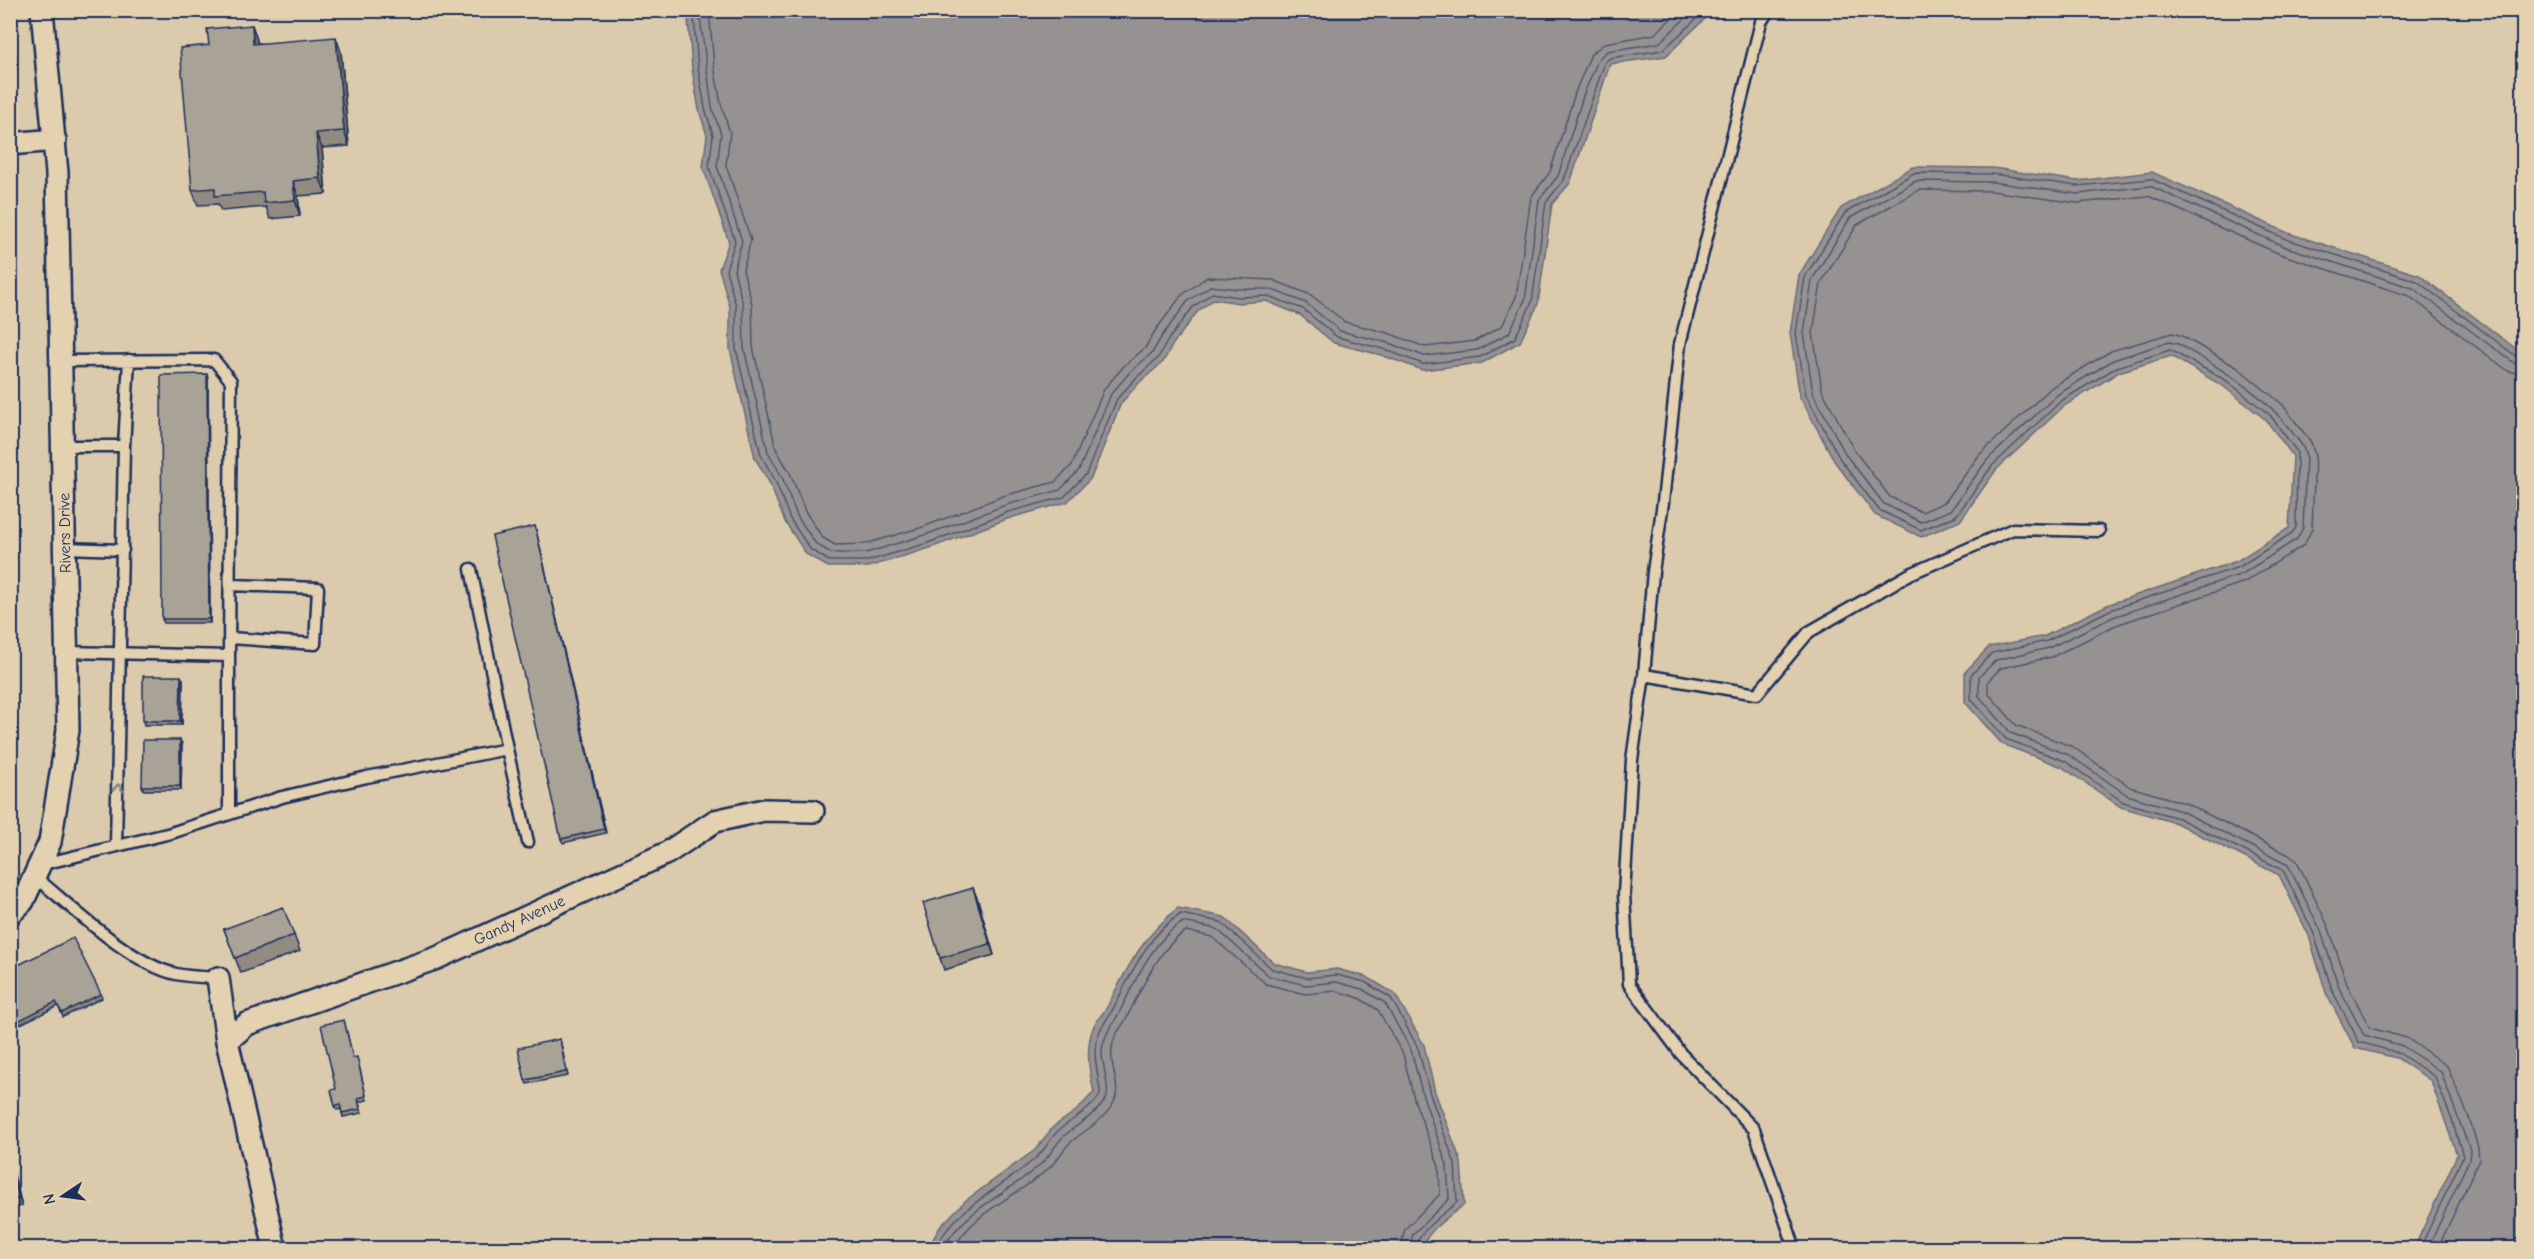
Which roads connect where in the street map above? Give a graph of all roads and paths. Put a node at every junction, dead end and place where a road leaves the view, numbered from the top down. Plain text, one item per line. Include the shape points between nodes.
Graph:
1 (42, 10) edge
2 (1769, 10) edge
3 (55, 140) junction
4 (10, 144) edge
5 (129, 360) junction
6 (62, 361) junction
7 (63, 446) junction
8 (124, 446) junction
9 (2099, 531) dead end
10 (65, 548) junction
11 (123, 550) junction
12 (471, 569) dead end
13 (230, 585) junction
14 (230, 638) junction
15 (67, 652) junction
16 (122, 653) junction
17 (230, 656) junction
18 (1644, 675) junction
19 (507, 749) junction
20 (813, 811) dead end
21 (229, 814) junction
22 (528, 842) dead end
23 (116, 846) junction
24 (36, 871) junction
25 (10, 914) edge
26 (218, 978) joint
27 (227, 1041) junction
28 (275, 1248) edge
29 (1791, 1248) edge

1 - 3 street, Rivers Drive
2 - 18 lane via 1761,22 1680,344
3 - 4 street
3 - 6 street, Rivers Drive
5 - 6 lane
5 - 8 lane
5 - 13 lane via 214,360 231,381
6 - 7 street, Rivers Drive
7 - 8 lane
7 - 10 street, Rivers Drive
8 - 11 lane
9 - 18 lane via 2013,529 1910,574 1809,632 1757,694
10 - 11 lane
10 - 15 street, Rivers Drive
11 - 16 lane
12 - 19 lane
13 - 14 lane
13 - 14 lane via 318,588 315,644
14 - 17 lane
15 - 16 lane
15 - 24 street, Rivers Drive via 68,730 50,842
16 - 17 lane
23 -> 16 lane
17 - 21 lane
18 - 29 lane via 1632,760 1624,894 1629,984 1681,1054 1754,1129 1792,1240
19 - 21 lane via 282,797
19 - 22 lane
20 - 27 street, Gandy Avenue via 764,810 715,820 667,853 437,958 248,1024
21 - 23 lane
23 - 24 lane
24 - 25 street, Rivers Drive via 22,901
24 - 26 lane via 120,945 154,965 175,974
26 - 27 street
27 - 28 street

